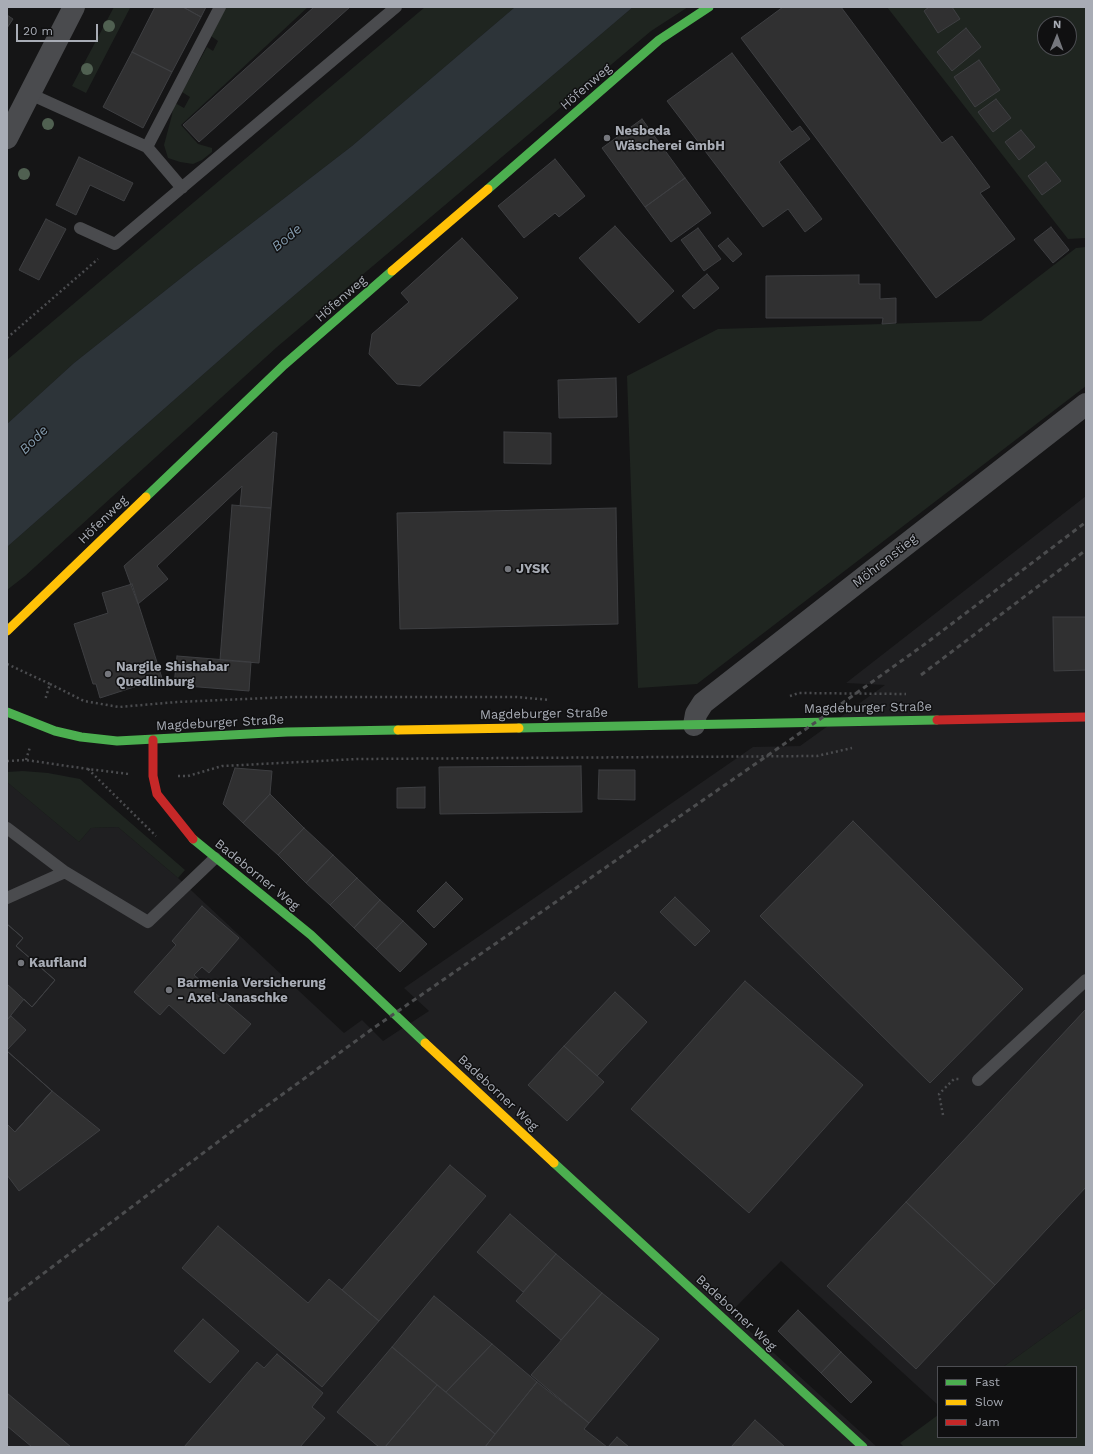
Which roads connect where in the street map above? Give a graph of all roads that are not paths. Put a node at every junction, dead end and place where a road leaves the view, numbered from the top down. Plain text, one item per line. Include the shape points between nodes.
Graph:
1 (74, 7) edge
2 (220, 7) edge
3 (396, 7) edge
4 (710, 7) edge
5 (30, 94) junction
6 (7, 138) edge
7 (147, 147) junction
8 (182, 188) junction
9 (80, 228) dead end
10 (1086, 404) edge
11 (7, 631) edge
12 (7, 712) edge
13 (1086, 717) edge
14 (694, 725) junction
15 (153, 740) junction
16 (7, 828) edge
17 (215, 858) junction
18 (65, 872) junction
19 (7, 898) edge
20 (1086, 980) edge
21 (978, 1080) road end
22 (863, 1447) edge

1 - 5 street
2 - 7 lane
3 - 8 lane
4 - 11 street, Höfenweg via 659,40 284,366
5 - 6 street
5 - 7 lane
7 - 8 lane
8 - 9 lane via 115,244
10 - 14 street, Möhrenstieg via 703,702 696,714
12 - 15 street, Magdeburger Straße via 55,731 81,737 117,741
13 - 14 street, Magdeburger Straße
14 - 15 street, Magdeburger Straße via 294,732
15 - 17 street, Badeborner Weg via 153,776 157,794 192,838
16 - 18 lane
17 - 18 lane via 148,922
17 - 22 street, Badeborner Weg via 311,935 473,1089
18 - 19 lane
20 - 21 lane

